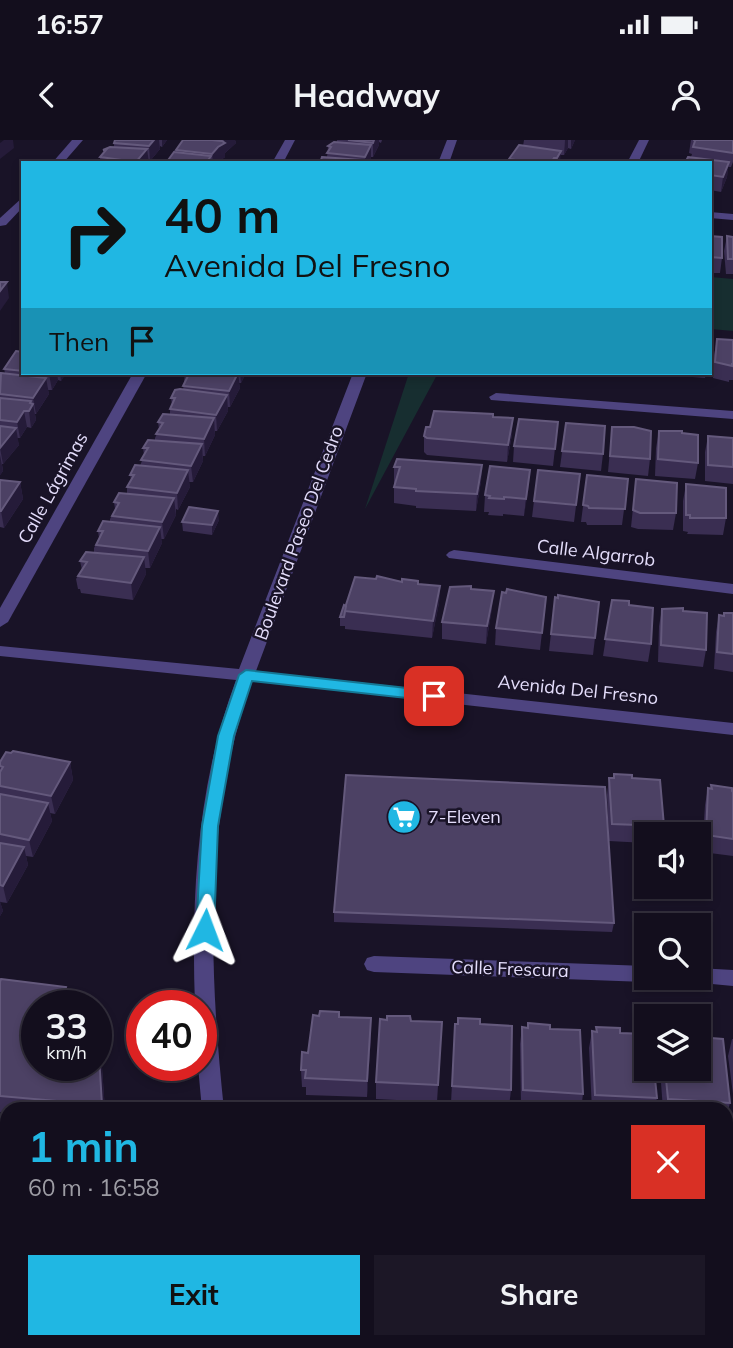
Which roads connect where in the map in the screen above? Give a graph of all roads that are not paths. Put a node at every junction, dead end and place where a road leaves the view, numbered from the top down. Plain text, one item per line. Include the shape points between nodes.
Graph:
1 (78, 140) edge
2 (290, 140) edge
3 (452, 140) edge
4 (644, 140) edge
5 (59, 161) edge
6 (277, 161) edge
7 (444, 161) edge
8 (633, 161) edge
9 (21, 202) edge
10 (712, 215) edge
11 (733, 217) edge
12 (2, 223) dead end
13 (139, 375) edge
14 (359, 375) edge
15 (496, 397) dead end
16 (733, 415) edge
17 (454, 555) dead end
18 (733, 589) edge
19 (0, 622) edge
20 (0, 651) edge
21 (246, 675) junction
22 (733, 729) edge
23 (374, 964) dead end
24 (634, 974) edge
25 (711, 977) edge
26 (733, 978) edge
27 (212, 1102) edge

1 - 5 street
2 - 6 street
3 - 7 street
4 - 8 street
9 - 12 street
10 - 11 street
13 - 19 street, Calle Lágrimas
14 - 21 street, Boulevard Paseo Del Cedro
15 - 16 street
17 - 18 street, Calle Algarrob
20 - 21 street, Avenida Del Fresno
21 - 22 street, Avenida Del Fresno
21 - 27 street, Boulevard Paseo Del Cedro via 226,736 210,826 205,1034
23 - 24 street, Calle Frescura
25 - 26 street

